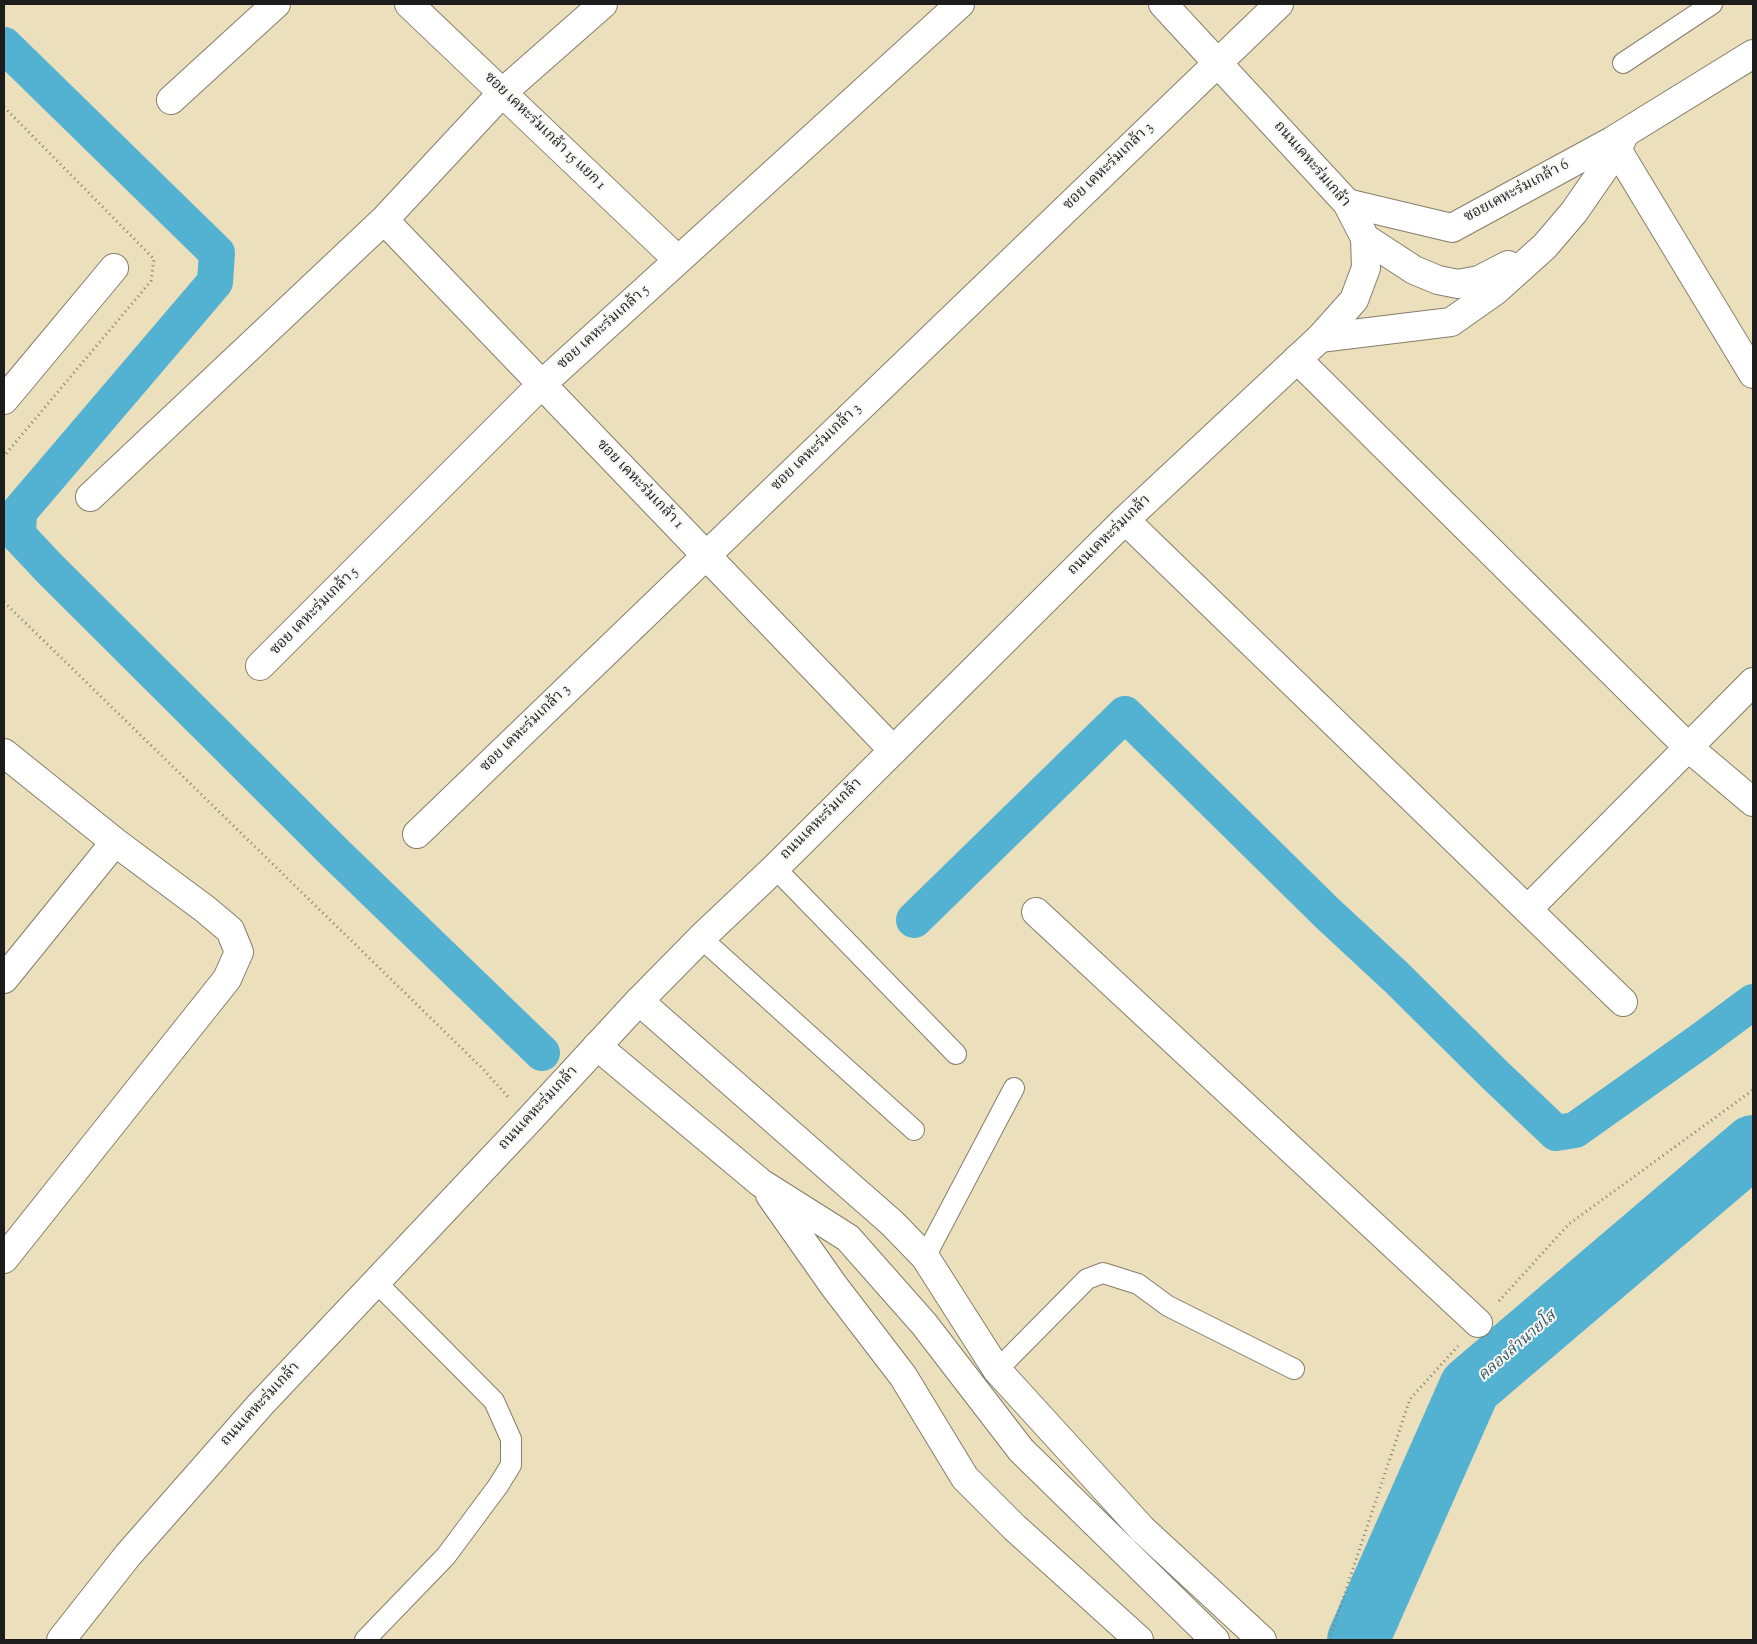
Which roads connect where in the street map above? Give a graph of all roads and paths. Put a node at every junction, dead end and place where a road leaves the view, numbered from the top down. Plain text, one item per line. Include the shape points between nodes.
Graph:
1 (276, 4) edge
2 (409, 4) edge
3 (602, 4) edge
4 (960, 4) edge
5 (1163, 4) edge
6 (1279, 4) edge
7 (1712, 4) edge
8 (1753, 54) edge
9 (1218, 62) junction
10 (1623, 63) dead end
11 (503, 92) junction
12 (170, 100) dead end
13 (1618, 142) junction
14 (1347, 203) junction
15 (384, 220) junction
16 (1365, 238) junction
17 (1545, 246) junction
18 (678, 260) junction
19 (114, 268) dead end
20 (1320, 338) junction
21 (1297, 359) junction
22 (1753, 374) edge
23 (542, 384) junction
24 (4, 400) edge
25 (90, 497) dead end
26 (1125, 520) junction
27 (706, 555) junction
28 (4, 602) edge
29 (260, 666) dead end
30 (1753, 682) edge
31 (1689, 748) junction
32 (893, 750) junction
33 (4, 753) edge
34 (1753, 802) edge
35 (416, 834) dead end
36 (115, 842) junction
37 (775, 868) junction
38 (1528, 910) junction
39 (1036, 912) dead end
40 (701, 938) junction
41 (4, 979) edge
42 (639, 1001) junction
43 (1623, 1002) dead end
44 (597, 1046) junction
45 (956, 1054) dead end
46 (1014, 1088) dead end
47 (529, 1120) junction
48 (914, 1130) dead end
49 (761, 1183) junction
50 (925, 1257) junction
51 (4, 1259) edge
52 (376, 1282) junction
53 (1478, 1323) dead end
54 (1294, 1369) dead end
55 (997, 1370) junction
56 (61, 1640) edge
57 (365, 1640) edge
58 (1139, 1640) edge
59 (1215, 1640) edge
60 (1262, 1640) edge

1 - 12 street
2 - 11 street, ซอย เคหะร่มเกล้า 15 แยก 1
3 - 11 street
4 - 18 street, ซอย เคหะร่มเกล้า 5
5 - 9 street, ถนนเคหะร่มเกล้า
6 - 9 street, ซอย เคหะร่มเกล้า 3
7 - 10 lane
8 - 13 street, ซอยเคหะร่มเกล้า 6
9 - 14 street, ถนนเคหะร่มเกล้า
9 - 27 street, ซอย เคหะร่มเกล้า 3
11 - 15 street
11 - 18 street, ซอย เคหะร่มเกล้า 15 แยก 1
13 - 14 street, ซอยเคหะร่มเกล้า 6 via 1452,228
13 - 17 street, ซอยเคหะร่มเกล้า 6 via 1574,212
13 - 22 street
14 - 16 street, ถนนเคหะร่มเกล้า
15 - 23 street, ซอย เคหะร่มเกล้า 1
15 - 25 street
16 - 17 street, ซอยเคหะร่มเกล้า 6 via 1414,270 1458,284 1479,280
16 - 20 street, ถนนเคหะร่มเกล้า via 1366,268 1354,300
17 - 20 street, ซอยเคหะร่มเกล้า 6 via 1495,291 1451,322
18 - 23 street, ซอย เคหะร่มเกล้า 5
19 - 24 street
20 - 21 street, ถนนเคหะร่มเกล้า
21 - 26 street, ถนนเคหะร่มเกล้า
21 - 31 street
23 - 27 street, ซอย เคหะร่มเกล้า 1
23 - 29 street, ซอย เคหะร่มเกล้า 5
26 - 32 street, ถนนเคหะร่มเกล้า
26 - 38 street
27 - 32 street, ซอย เคหะร่มเกล้า 1
27 - 35 street, ซอย เคหะร่มเกล้า 3
28 - 47 path via 484,1070
30 - 31 street
31 - 34 street
31 - 38 street
32 - 37 street, ถนนเคหะร่มเกล้า
33 - 36 street
36 - 41 street
36 - 51 street via 230,930 239,952 227,979
37 - 40 street, ถนนเคหะร่มเกล้า
37 - 45 lane
38 - 43 street
39 - 53 street
40 - 42 street, ถนนเคหะร่มเกล้า
40 - 48 lane
42 - 44 street, ถนนเคหะร่มเกล้า
42 - 50 street via 892,1223
44 - 47 street, ถนนเคหะร่มเกล้า
44 - 49 street
46 - 50 lane
47 - 52 street, ถนนเคหะร่มเกล้า
49 - 58 street via 903,1376 965,1478
49 - 59 street via 848,1238 924,1324 1021,1450
50 - 55 street
52 - 56 street, ถนนเคหะร่มเกล้า via 193,1480
52 - 57 lane via 494,1401 512,1439 510,1465 498,1486 446,1556
54 - 55 lane via 1168,1306 1138,1284 1104,1273 1087,1279
55 - 60 street via 1142,1529

